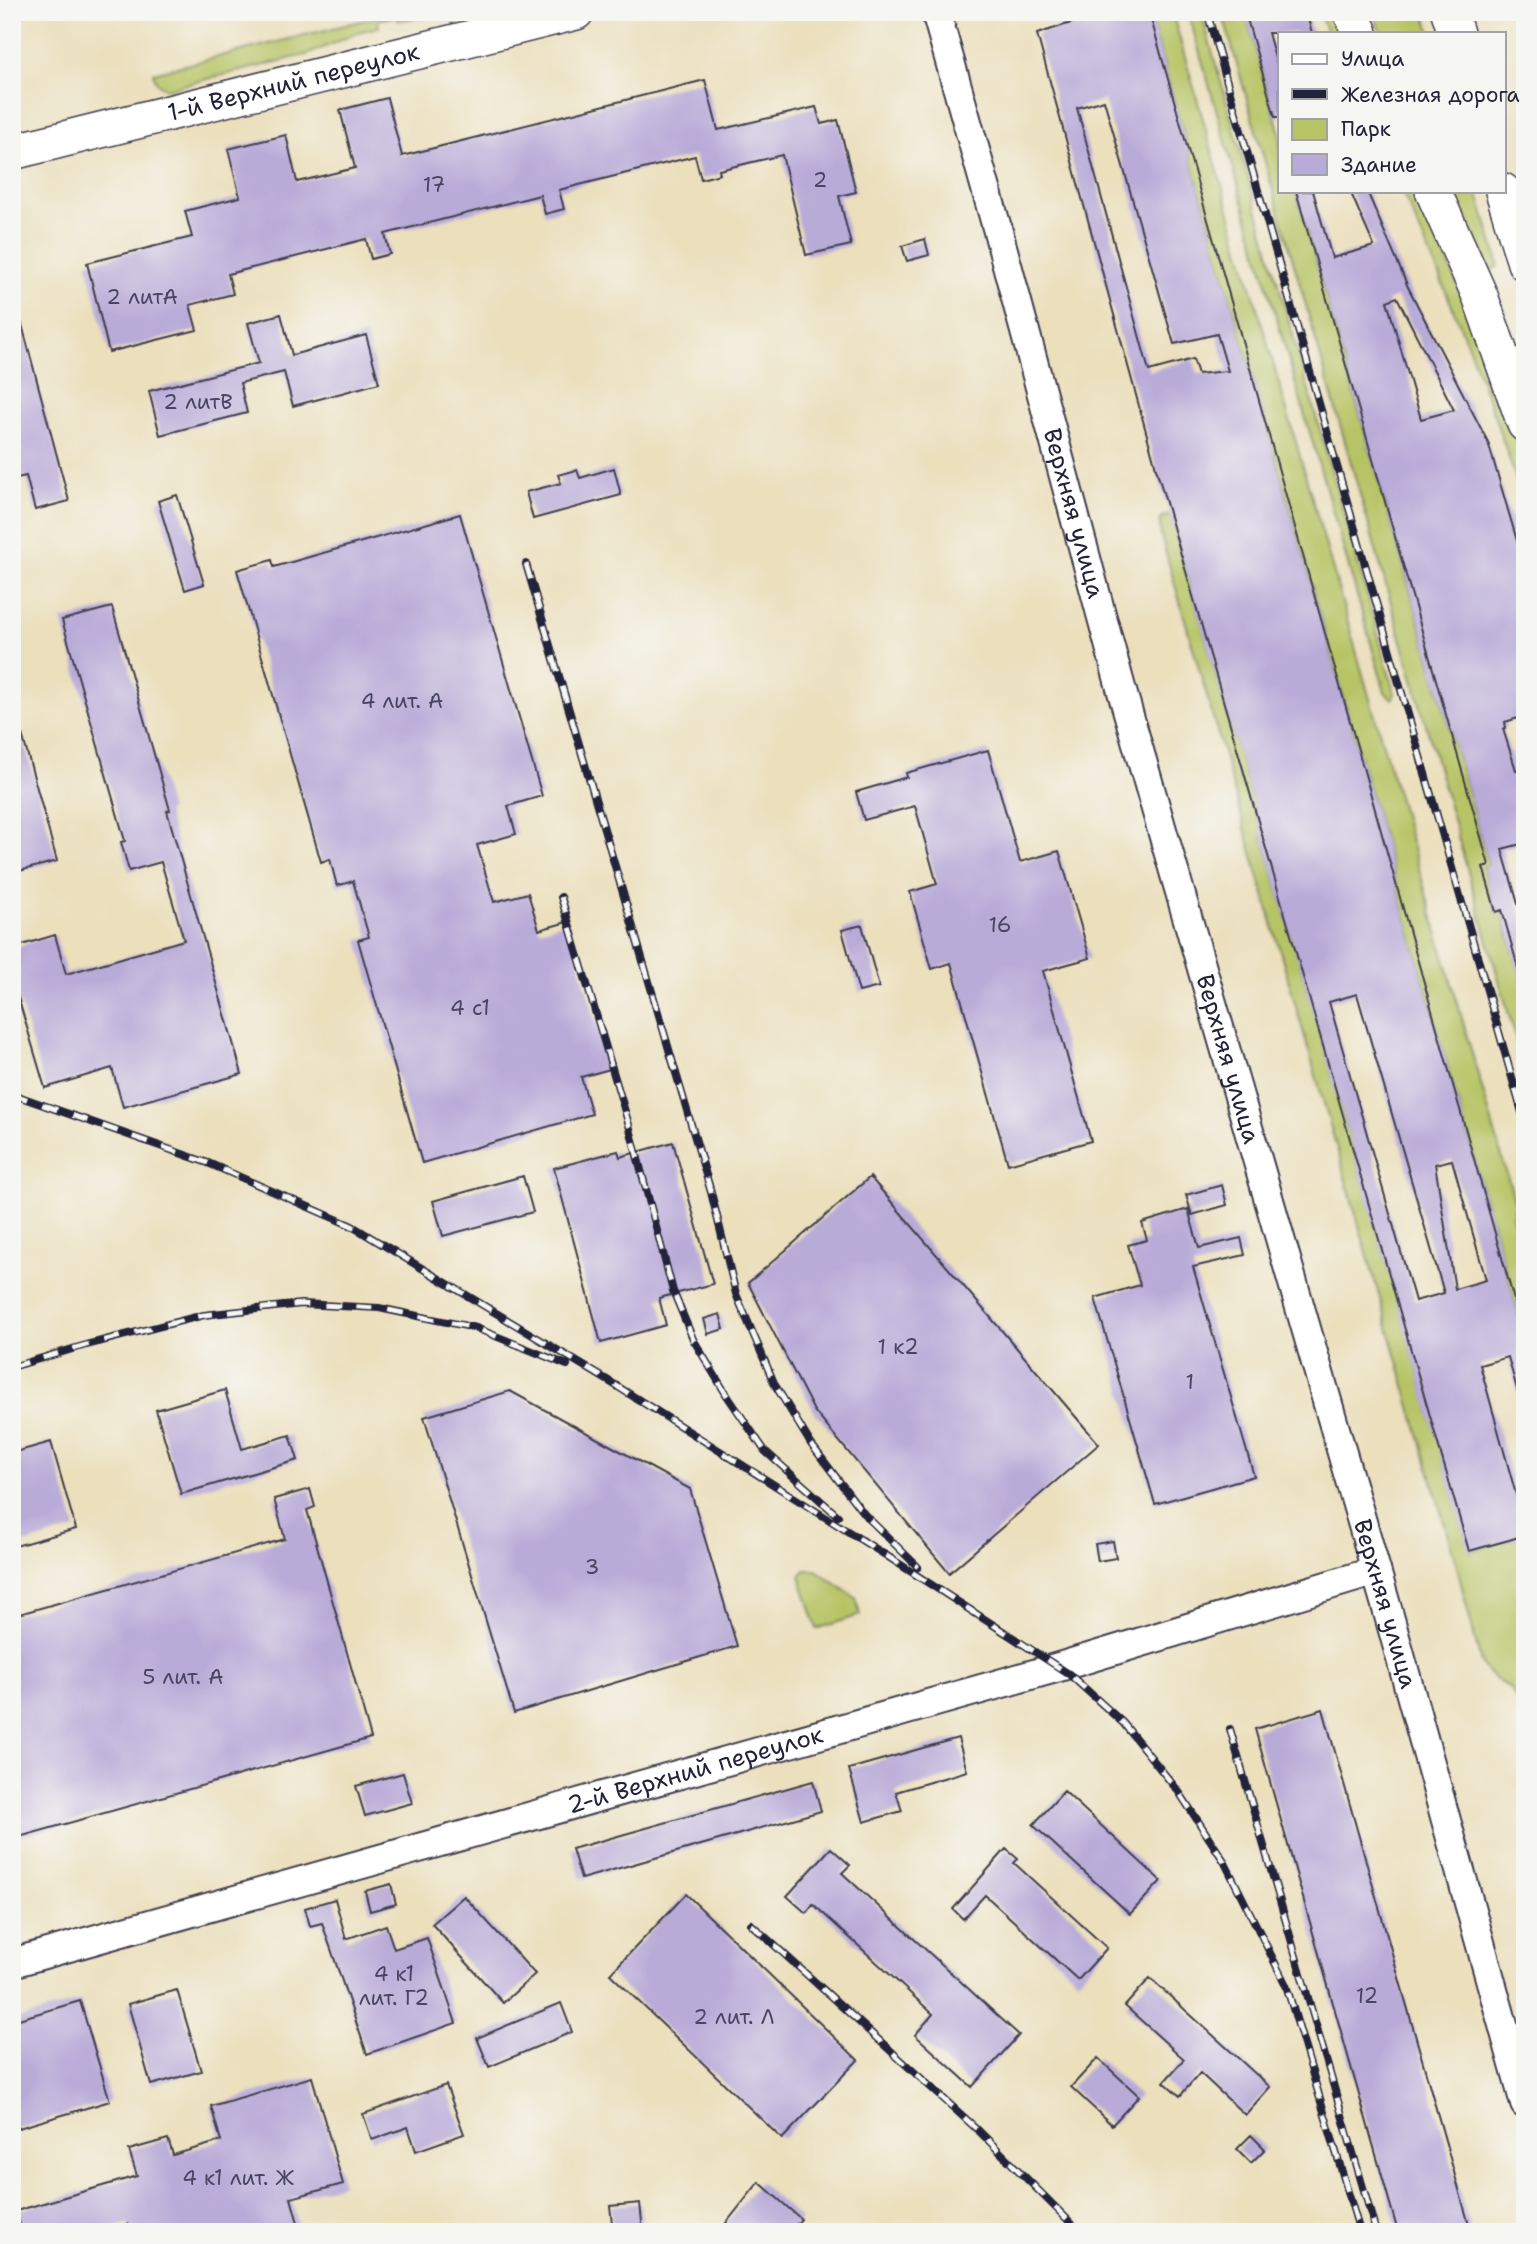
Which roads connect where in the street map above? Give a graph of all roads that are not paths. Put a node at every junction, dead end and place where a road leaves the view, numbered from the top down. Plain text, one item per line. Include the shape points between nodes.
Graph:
1 (576, 12) edge
2 (936, 12) edge
3 (1351, 12) edge
4 (1449, 12) edge
5 (1360, 32) edge
6 (1456, 32) edge
7 (12, 152) edge
8 (1433, 192) edge
9 (1503, 192) edge
10 (1525, 263) edge
11 (1525, 424) edge
12 (1376, 1571) junction
13 (12, 1964) edge
14 (1525, 2104) edge

1 - 7 main road, 1-й Верхний переулок
2 - 12 street, Верхняя улица via 1121,688
3 - 5 main road
4 - 6 main road
8 - 11 main road via 1475,285
9 - 10 main road
12 - 13 street, 2-й Верхний переулок via 1059,1667
12 - 14 street, Верхняя улица

